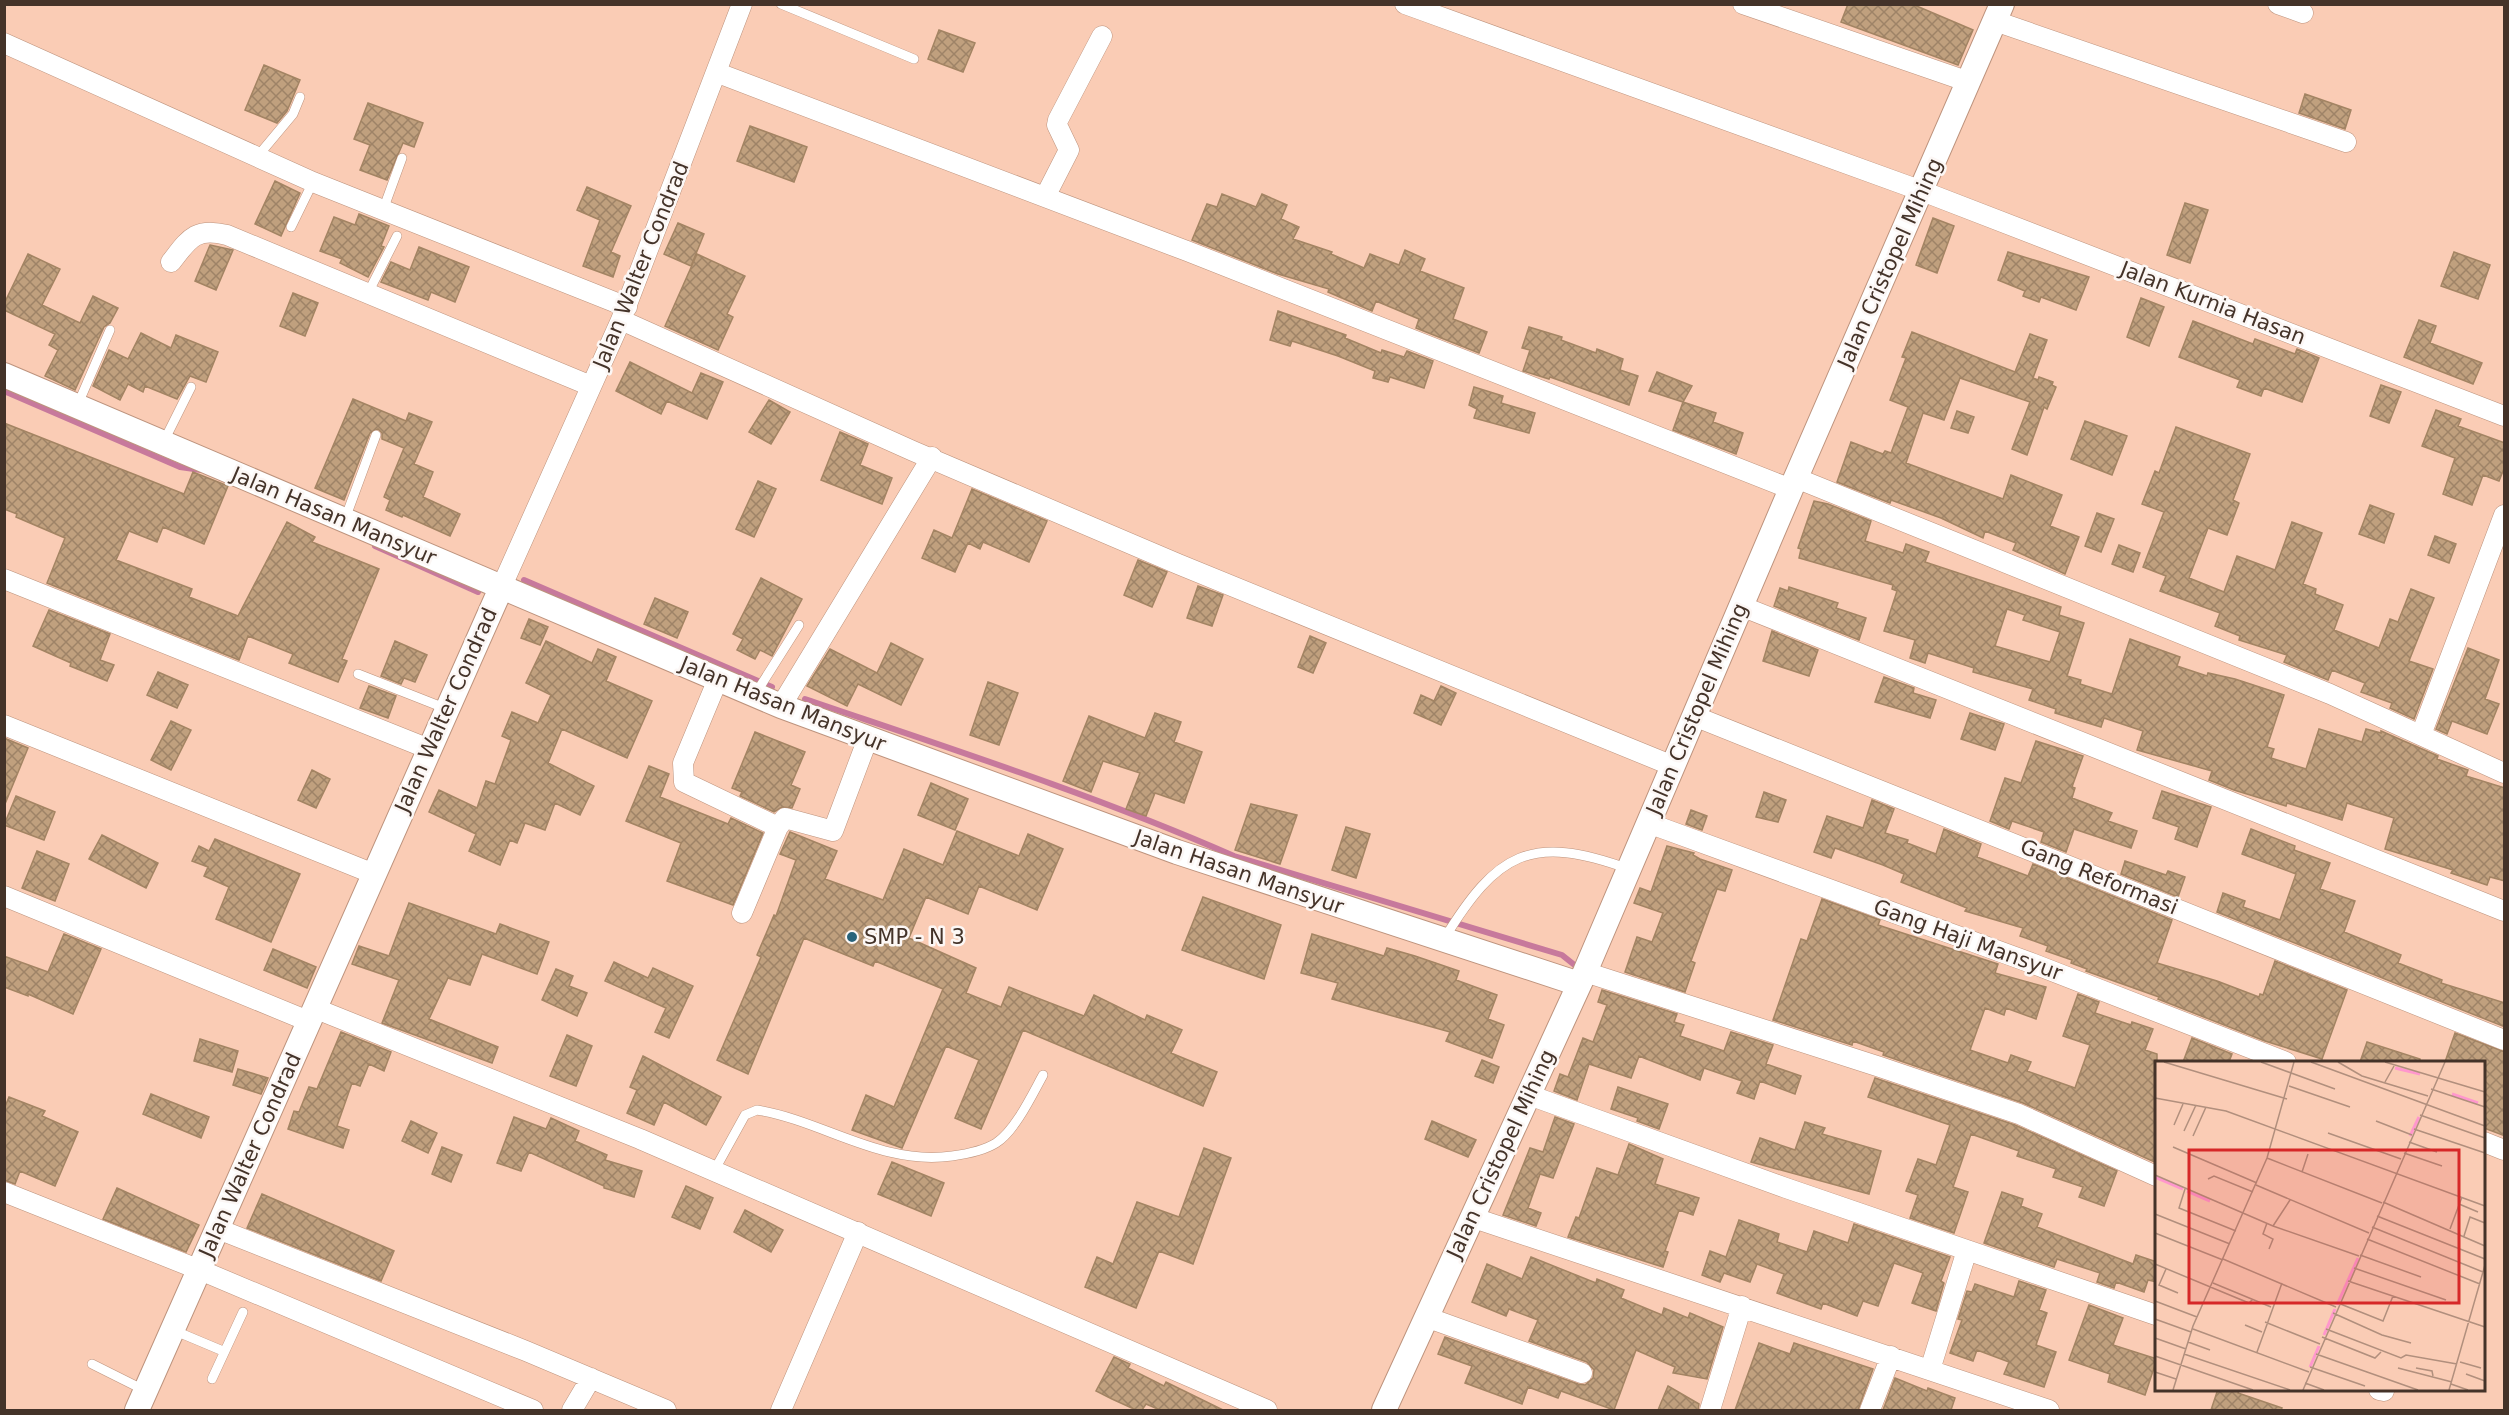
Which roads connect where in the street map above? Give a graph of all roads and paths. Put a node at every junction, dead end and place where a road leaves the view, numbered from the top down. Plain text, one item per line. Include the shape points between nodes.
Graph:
1 (742, 4) edge
2 (782, 4) edge
3 (1405, 4) edge
4 (1743, 4) edge
5 (2278, 4) edge
6 (1999, 13) edge
7 (2303, 13) dead end
8 (1102, 36) dead end
9 (4, 43) edge
10 (914, 59) dead end
11 (718, 73) junction
12 (1969, 82) junction
13 (300, 97) dead end
14 (2346, 142) dead end
15 (257, 157) junction
16 (402, 158) dead end
17 (313, 182) junction
18 (1922, 191) junction
19 (1045, 197) junction
20 (383, 210) junction
21 (291, 227) dead end
22 (396, 236) dead end
23 (171, 262) dead end
24 (368, 293) junction
25 (624, 313) junction
26 (110, 330) dead end
27 (4, 375) edge
28 (591, 386) junction
29 (191, 387) dead end
30 (77, 406) junction
31 (2505, 416) edge
32 (376, 435) dead end
33 (163, 443) junction
34 (932, 457) junction
35 (1793, 484) junction
36 (2505, 515) edge
37 (345, 521) junction
38 (4, 579) edge
39 (501, 588) junction
40 (1741, 606) junction
41 (799, 625) dead end
42 (358, 674) dead end
43 (718, 679) junction
44 (755, 695) junction
45 (781, 706) junction
46 (447, 709) junction
47 (1694, 716) junction
48 (4, 725) edge
49 (2421, 735) junction
50 (867, 738) junction
51 (429, 748) junction
52 (1673, 766) junction
53 (2505, 773) edge
54 (1648, 823) junction
55 (778, 827) junction
56 (1629, 869) junction
57 (374, 874) junction
58 (4, 896) edge
59 (2505, 911) edge
60 (742, 914) dead end
61 (1443, 941) junction
62 (1582, 978) junction
63 (311, 1014) junction
64 (2505, 1040) edge
65 (2283, 1061) edge
66 (1043, 1075) dead end
67 (1529, 1095) junction
68 (2485, 1142) edge
69 (2505, 1150) edge
70 (714, 1171) junction
71 (2155, 1175) edge
72 (4, 1192) edge
73 (1471, 1217) junction
74 (218, 1229) junction
75 (858, 1232) junction
76 (1967, 1250) junction
77 (200, 1270) junction
78 (1742, 1306) junction
79 (243, 1312) dead end
80 (2155, 1315) edge
81 (1426, 1317) junction
82 (173, 1330) junction
83 (223, 1351) junction
84 (1891, 1356) junction
85 (92, 1364) dead end
86 (1930, 1370) junction
87 (1581, 1373) dead end
88 (591, 1378) junction
89 (212, 1379) dead end
90 (141, 1401) edge
91 (533, 1410) edge
92 (572, 1410) edge
93 (666, 1410) edge
94 (781, 1410) edge
95 (1267, 1410) edge
96 (1384, 1410) edge
97 (1710, 1410) edge
98 (1870, 1410) edge
99 (2049, 1410) edge

1 - 11 street, Jalan Walter Condrad
2 - 10 lane
3 - 18 street, Jalan Kurnia Hasan
4 - 12 street
5 - 7 street
6 - 12 street, Jalan Cristopel Mihing
6 - 14 street
8 - 19 street via 1058,120 1069,150
9 - 15 street
11 - 19 street
11 - 25 street, Jalan Walter Condrad
12 - 18 street, Jalan Cristopel Mihing
13 - 15 lane via 293,114
15 - 17 street
16 - 20 lane
17 - 20 street
17 - 21 lane
18 - 31 street, Jalan Kurnia Hasan
18 - 35 street, Jalan Cristopel Mihing
19 - 35 street
20 - 25 street
22 - 24 lane
23 - 24 street via 190,238 213,231
24 - 28 street
25 - 28 street, Jalan Walter Condrad
25 - 34 street
26 - 30 lane
27 - 30 street, Jalan Hasan Mansyur
28 - 39 street, Jalan Walter Condrad
29 - 33 lane
30 - 33 street, Jalan Hasan Mansyur
32 - 37 lane
33 - 37 street, Jalan Hasan Mansyur
34 - 45 street
34 - 52 street via 1178,564
35 - 40 street, Jalan Cristopel Mihing
35 - 49 street via 2173,629
36 - 49 street
37 - 39 street, Jalan Hasan Mansyur
38 - 51 street
39 - 43 street, Jalan Hasan Mansyur
39 - 46 street, Jalan Walter Condrad
40 - 47 street, Jalan Cristopel Mihing
40 - 59 street
41 - 44 lane
42 - 46 lane
43 - 44 street, Jalan Hasan Mansyur
43 - 55 street via 682,764 682,780
44 - 45 street, Jalan Hasan Mansyur
45 - 50 street, Jalan Hasan Mansyur
46 - 51 street, Jalan Walter Condrad
47 - 52 street, Jalan Cristopel Mihing
47 - 64 street, Gang Reformasi
48 - 57 street
49 - 53 street
50 - 55 street via 833,831 785,818
50 - 61 street, Jalan Hasan Mansyur via 1177,852
51 - 57 street, Jalan Walter Condrad
52 - 54 street, Jalan Cristopel Mihing
54 - 56 street, Jalan Cristopel Mihing
54 - 65 street, Gang Haji Mansyur via 2034,964
55 - 60 street
56 - 61 lane via 1599,858 1551,851 1523,856 1498,869 1475,891
56 - 62 street, Jalan Cristopel Mihing
57 - 63 street, Jalan Walter Condrad
58 - 63 street
61 - 62 street, Jalan Hasan Mansyur
62 - 67 street, Jalan Cristopel Mihing
62 - 71 street via 1881,1066 2019,1114
63 - 70 street
63 - 74 street, Jalan Walter Condrad
66 - 70 lane via 1022,1113 998,1142 973,1153 918,1158 883,1152 757,1110 745,1115
67 - 73 street, Jalan Cristopel Mihing
67 - 76 street
68 - 69 street
70 - 75 street
72 - 77 street
73 - 78 street
73 - 81 street, Jalan Cristopel Mihing
74 - 77 street, Jalan Walter Condrad
74 - 88 street
75 - 94 street
75 - 95 street
76 - 80 street
76 - 86 street
77 - 82 street, Jalan Walter Condrad
77 - 91 street
78 - 84 street
78 - 97 street
79 - 83 lane
81 - 87 street
81 - 96 street, Jalan Cristopel Mihing
82 - 83 lane
82 - 90 street, Jalan Walter Condrad
83 - 89 lane
84 - 86 street
84 - 98 street
85 - 90 lane
86 - 99 street
88 - 92 street
88 - 93 street

